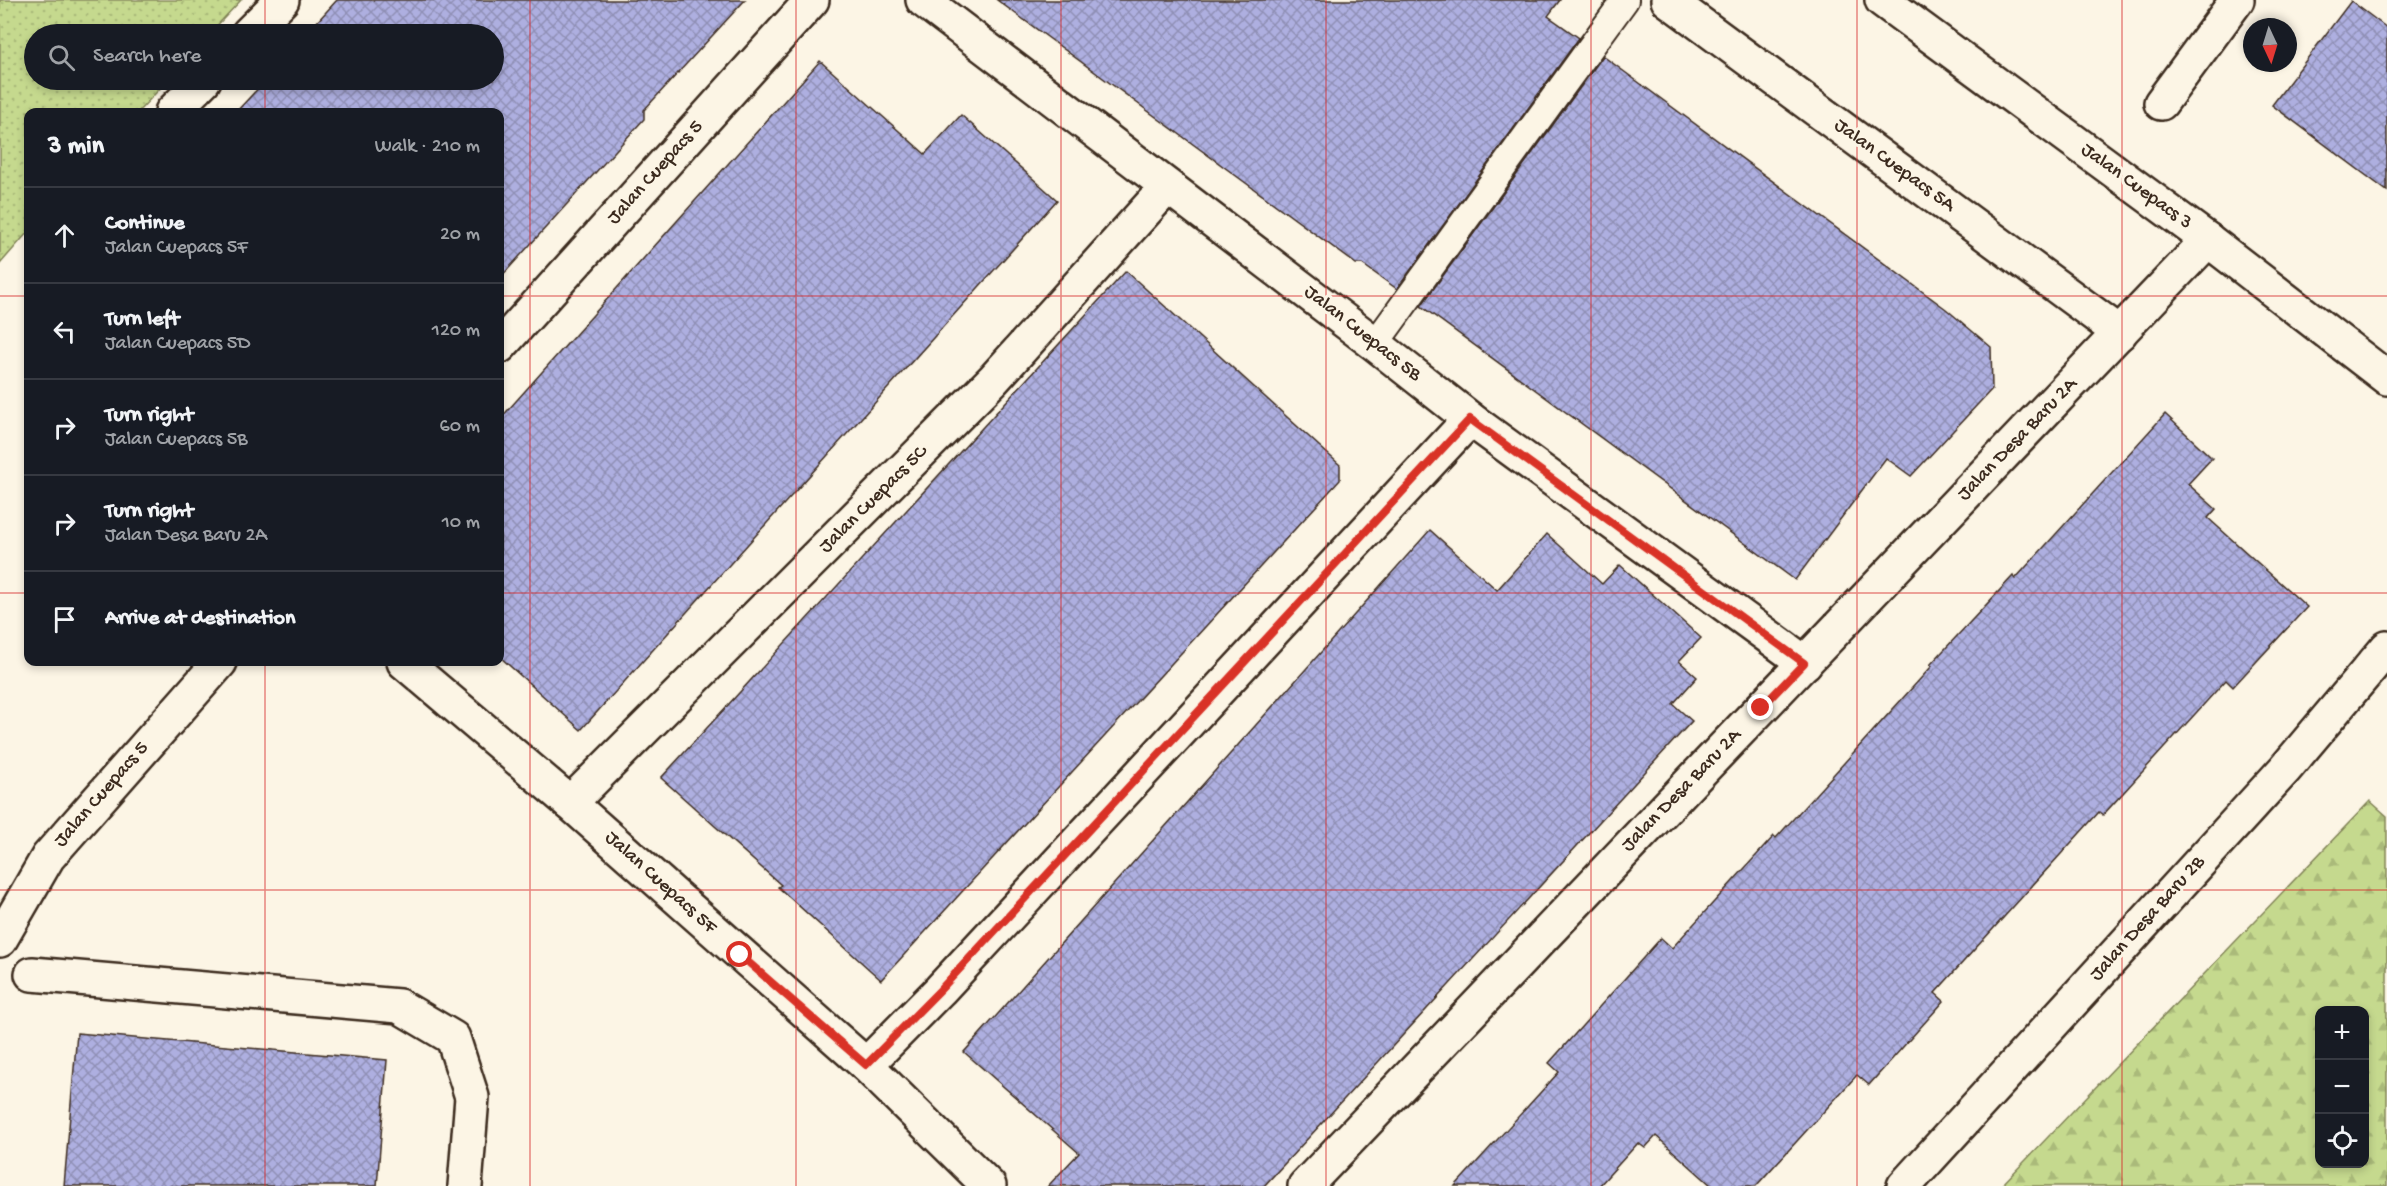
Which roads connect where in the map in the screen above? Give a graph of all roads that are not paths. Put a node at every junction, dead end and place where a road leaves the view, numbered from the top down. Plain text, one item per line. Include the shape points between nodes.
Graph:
1 (282, 0) edge
2 (812, 0) edge
3 (923, 0) edge
4 (1625, 0) edge
5 (1668, 0) edge
6 (1882, 0) edge
7 (2237, 0) edge
8 (258, 24) edge
9 (194, 90) edge
10 (2161, 103) dead end
11 (176, 108) edge
12 (1167, 187) junction
13 (2208, 240) junction
14 (2120, 333) junction
15 (504, 342) edge
16 (1376, 344) junction
17 (2387, 378) edge
18 (1470, 419) junction
19 (2387, 648) edge
20 (1804, 663) junction
21 (216, 666) edge
22 (409, 666) edge
23 (570, 803) junction
24 (0, 940) edge
25 (32, 974) dead end
26 (866, 1065) junction
27 (465, 1186) edge
28 (989, 1186) edge
29 (1305, 1186) edge
30 (1904, 1186) edge

1 - 8 street
2 - 15 street, Jalan Cuepacs 5
3 - 12 street, Jalan Cuepacs 5B
4 - 16 lane
5 - 14 street, Jalan Cuepacs 5A
6 - 13 street, Jalan Cuepacs 3
7 - 10 street
9 - 11 street
12 - 16 street, Jalan Cuepacs 5B
12 - 23 street, Jalan Cuepacs 5C via 993,380
13 - 14 street, Jalan Desa Baru 2A
13 - 17 street, Jalan Cuepacs 3
14 - 20 street, Jalan Desa Baru 2A
16 - 18 street, Jalan Cuepacs 5B
18 - 20 street, Jalan Cuepacs 5B
18 - 26 street
19 - 30 street, Jalan Desa Baru 2B via 2285,769
20 - 29 street, Jalan Desa Baru 2A
21 - 24 street, Jalan Cuepacs 5 via 48,857
22 - 23 street, Jalan Cuepacs 5F
23 - 26 street, Jalan Cuepacs 5F
25 - 27 street via 399,1006 453,1038 472,1097
26 - 28 street, Jalan Cuepacs 5F

